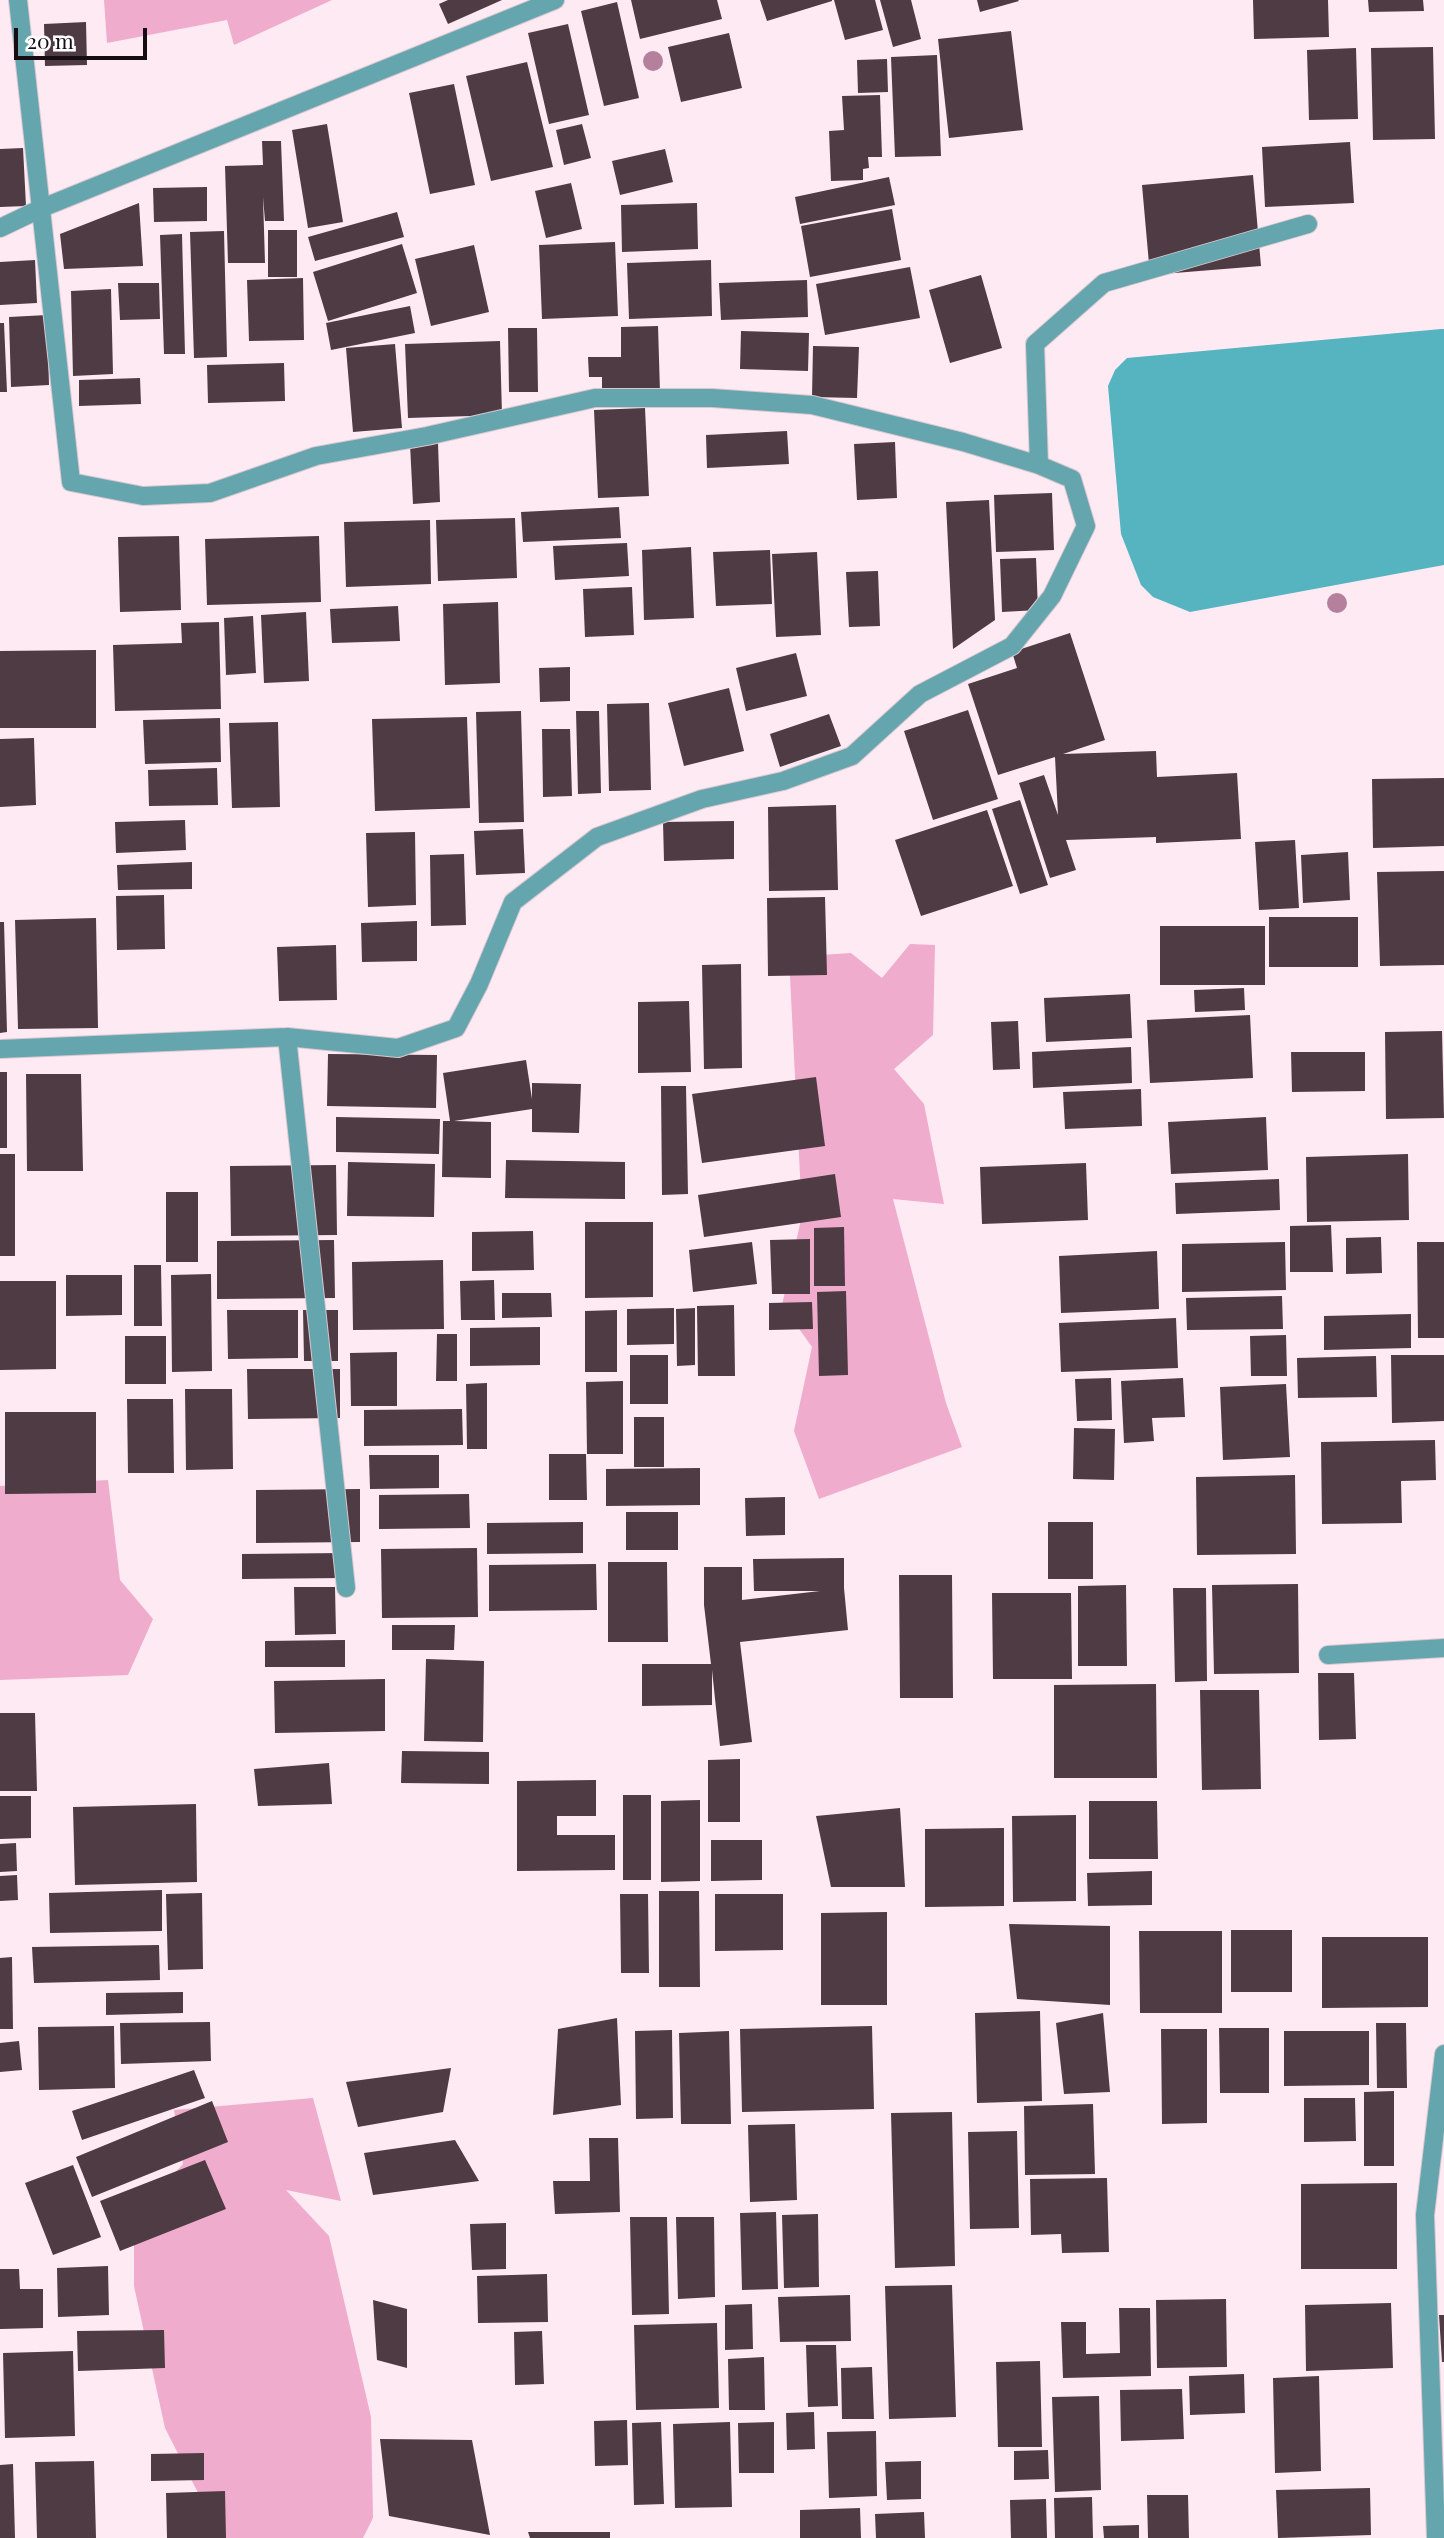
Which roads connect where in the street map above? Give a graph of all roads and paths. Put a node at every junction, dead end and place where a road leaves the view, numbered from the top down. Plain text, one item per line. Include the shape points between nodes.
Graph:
1 (18, 0) edge
2 (555, 0) edge
3 (42, 208) junction
4 (1308, 224) dead end
5 (0, 228) edge
6 (1039, 465) junction
7 (287, 1037) junction
8 (0, 1049) edge
9 (346, 1588) dead end
10 (1444, 1648) edge
11 (1328, 1655) dead end
12 (1444, 2054) edge
13 (1436, 2538) edge

1 - 3 street
2 - 3 street
3 - 5 street
3 - 6 street via 71,482 143,496 210,493 316,456 595,398 712,398 812,405
4 - 6 street via 1104,283 1035,344
6 - 7 street via 1072,479 1086,526 1052,596 1012,646 920,694 852,756 783,781 702,799 597,837 513,902 456,1028 398,1048
7 - 8 street
7 - 9 street
10 - 11 street
12 - 13 street via 1425,2215

